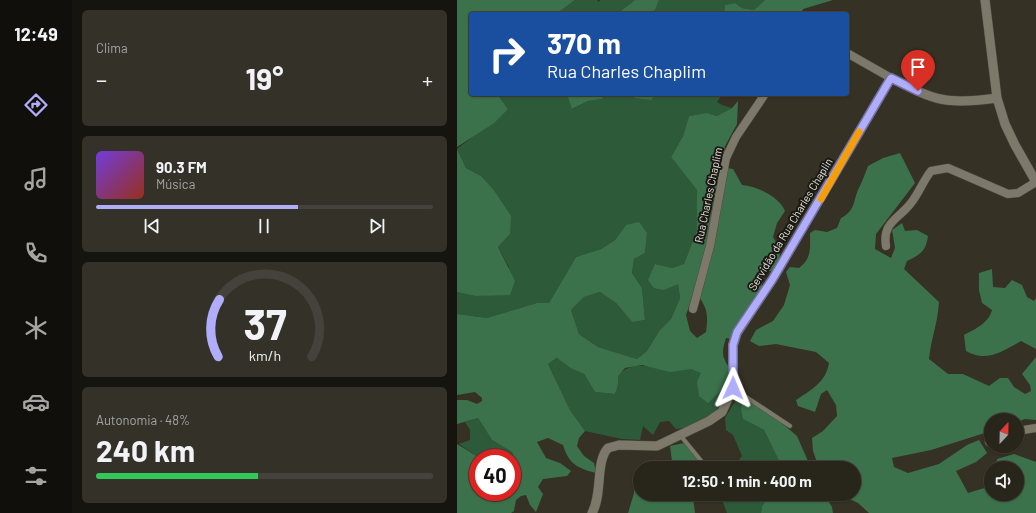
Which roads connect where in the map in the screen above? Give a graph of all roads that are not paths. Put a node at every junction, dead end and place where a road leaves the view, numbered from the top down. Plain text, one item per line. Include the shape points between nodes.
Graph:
1 (985, 0) edge
2 (849, 54) edge
3 (891, 78) junction
4 (764, 96) edge
5 (997, 98) junction
6 (1036, 182) edge
7 (886, 246) dead end
8 (693, 309) dead end
9 (733, 388) junction
10 (790, 426) dead end
11 (1036, 428) edge
12 (1024, 430) edge
13 (680, 435) junction
14 (701, 461) edge
15 (592, 513) edge

1 - 5 street
2 - 3 street
3 - 5 street via 943,101
3 - 9 street, Servidão da Rua Charles Chaplin via 772,280 737,332 733,345
4 - 8 street, Rua Charles Chaplim via 736,136 726,158 709,246
5 - 6 street via 1005,124
6 - 7 street via 1018,193 1008,194 948,168 931,171 911,204 890,225 885,235
9 - 10 lane
9 - 13 street via 722,412
11 - 12 street
13 - 14 lane
13 - 15 street via 657,446 619,445 608,448 603,455 597,502

